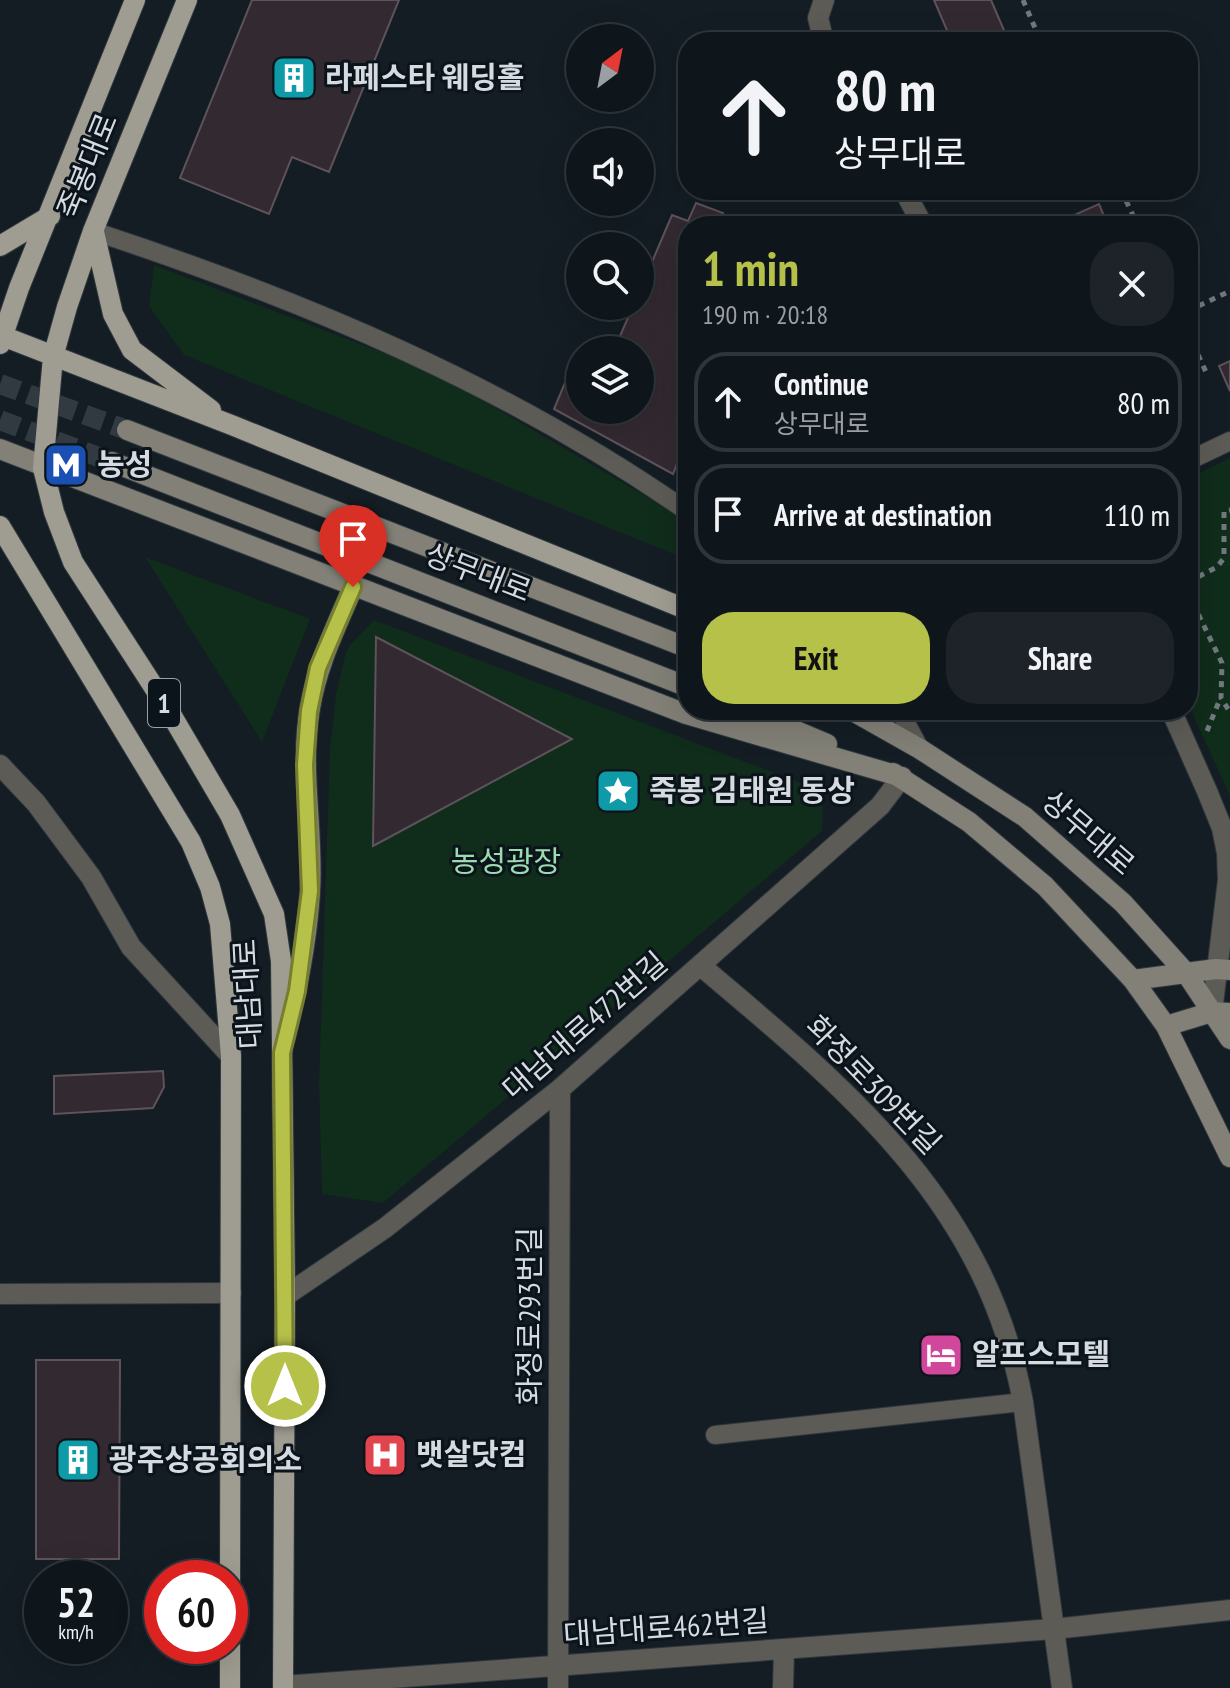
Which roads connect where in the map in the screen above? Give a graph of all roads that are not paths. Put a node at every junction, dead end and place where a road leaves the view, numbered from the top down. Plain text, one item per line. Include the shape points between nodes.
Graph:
1 (135, 0) edge
2 (187, 0) edge
3 (824, 0) edge
4 (822, 32) edge
5 (50, 216) junction
6 (93, 231) junction
7 (0, 246) edge
8 (1, 338) edge
9 (53, 357) junction
10 (234, 426) junction
11 (127, 430) tunnel mouth
12 (1230, 441) edge
13 (0, 449) edge
14 (1198, 456) edge
15 (112, 462) tunnel mouth
16 (43, 468) junction
17 (678, 506) edge
18 (3, 541) edge
19 (353, 587) junction
20 (678, 606) edge
21 (678, 644) edge
22 (678, 683) edge
23 (678, 711) edge
24 (707, 720) edge
25 (769, 720) edge
26 (869, 720) edge
27 (904, 720) edge
28 (1175, 720) edge
29 (920, 749) junction
30 (0, 765) edge
31 (902, 777) junction
32 (701, 966) junction
33 (1223, 969) edge
34 (1186, 973) junction
35 (1133, 980) junction
36 (1221, 1013) edge
37 (1166, 1026) junction
38 (1230, 1039) edge
39 (282, 1053) junction
40 (231, 1056) junction
41 (560, 1089) junction
42 (1230, 1157) edge
43 (231, 1293) junction
44 (0, 1294) edge
45 (285, 1296) junction
46 (1023, 1402) junction
47 (715, 1435) dead end
48 (230, 1560) edge
49 (1230, 1610) edge
50 (1054, 1629) junction
51 (784, 1649) junction
52 (230, 1664) edge
53 (558, 1666) junction
54 (283, 1687) edge
55 (230, 1688) edge
56 (558, 1688) edge
57 (783, 1688) edge
58 (1062, 1688) edge

1 - 5 main road, 죽봉대로
2 - 6 main road, 죽봉대로 / 1
3 - 4 street via 818,18
5 - 7 main road
5 - 8 main road, 죽봉대로
6 - 9 main road, 죽봉대로 / 1
6 - 10 main road via 113,314 132,350
6 - 17 lane via 363,331 465,378
8 - 9 main road
9 - 10 main road
9 - 16 main road, 대남대로 / 1
10 - 20 main road
11 - 21 street, 상무대로
12 - 14 lane
13 - 16 street, 상무대로
15 - 22 street, 상무대로
16 - 19 street, 상무대로
16 - 39 main road, 대남대로 / 1 via 73,562 230,815 274,914 281,961
18 - 40 main road, 대남대로 / 1 via 191,842 220,924
19 - 23 street, 상무대로
19 - 39 street via 318,668 309,711 305,765 310,891 297,991
24 - 31 street, 상무대로
25 - 31 street, 상무대로
26 - 29 street, 상무대로
27 - 29 lane
28 - 33 street via 1222,828 1227,853
29 - 34 street, 상무대로 via 1025,817 1123,903
30 - 40 street via 91,877 131,947
31 - 32 street, 대남대로472번길 via 880,806
31 - 35 street, 상무대로 via 969,822 1045,886
32 - 41 street, 대남대로472번길
32 - 46 street, 화정로309번길 via 835,1082 920,1175 1000,1311
33 - 34 street
33 - 36 street
34 - 35 street
34 - 36 street, 상무대로
35 - 37 street, 상무대로
36 - 37 street
36 - 38 street, 상무대로
37 - 42 street, 상무대로
39 - 45 main road, 대남대로 / 1
40 - 43 main road, 대남대로 / 1
41 - 45 street, 대남대로472번길 via 385,1228
41 - 53 street, 화정로293번길
43 - 44 street
43 - 48 main road, 대남대로 / 1
45 - 54 main road, 대남대로 / 1
46 - 47 lane
46 - 50 street, 화정로309번길
49 - 50 street, 대남대로462번길
50 - 51 street, 대남대로462번길
50 - 58 street, 화정로309번길
51 - 53 street, 대남대로462번길
51 - 57 street
52 - 55 main road
53 - 54 street, 대남대로462번길
53 - 56 street, 화정로293번길

